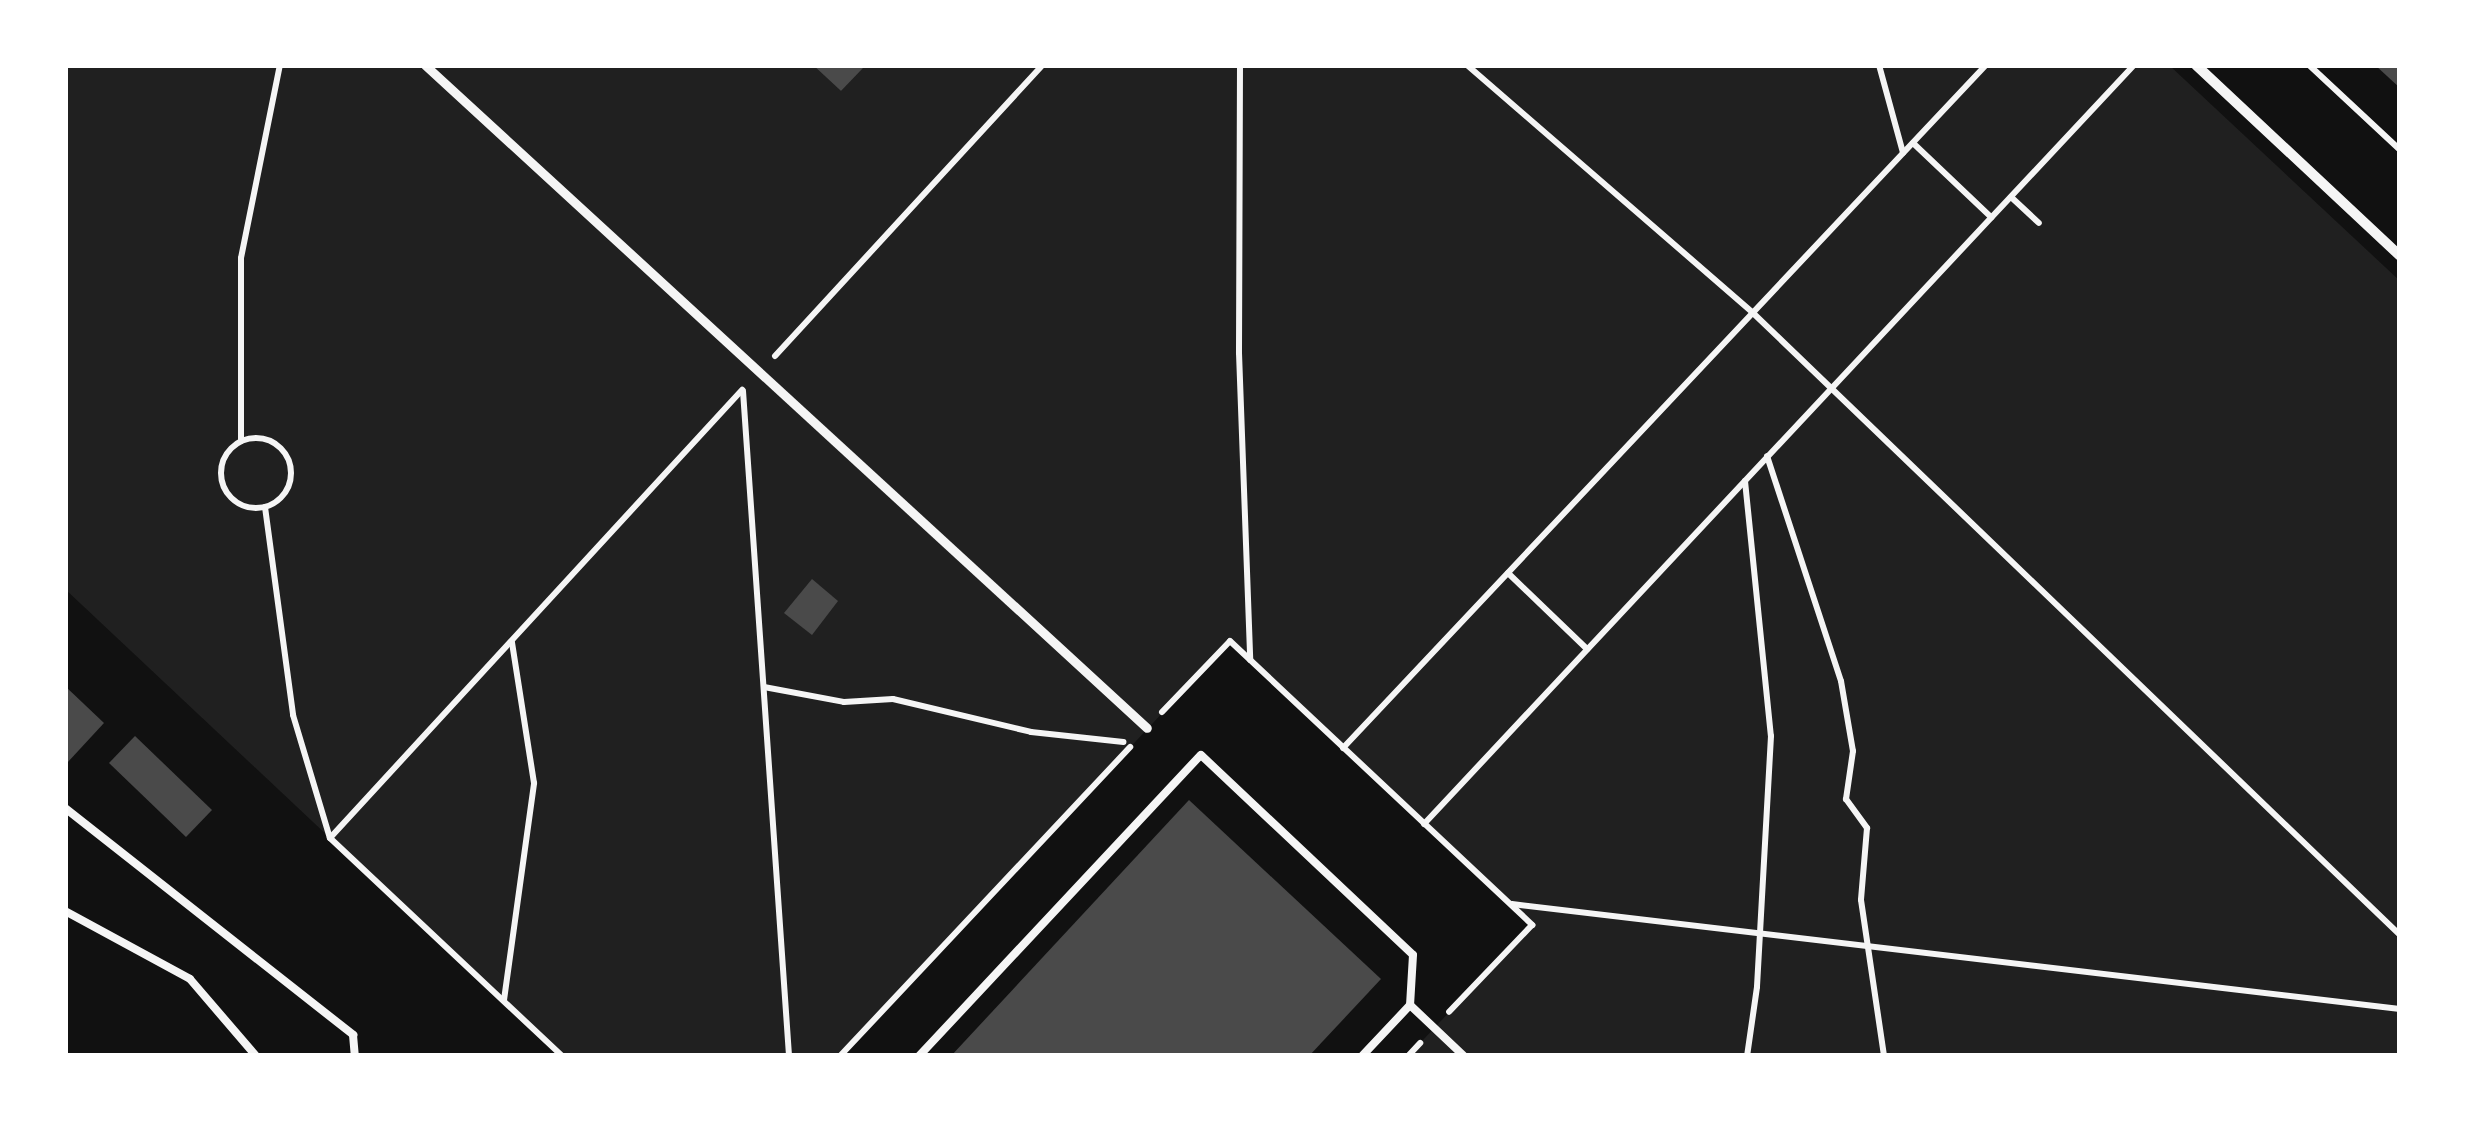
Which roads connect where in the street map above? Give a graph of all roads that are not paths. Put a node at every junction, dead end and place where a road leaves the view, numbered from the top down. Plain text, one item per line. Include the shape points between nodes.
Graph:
1 (425, 65) edge
2 (2196, 65) edge
3 (2400, 256) edge
4 (1148, 728) road end
5 (65, 808) edge
6 (65, 911) edge
7 (1410, 1005) junction
8 (256, 1056) edge
9 (355, 1056) edge
10 (919, 1056) edge
11 (1362, 1056) edge
12 (1464, 1056) edge

1 - 4 street
2 - 3 street
5 - 9 lane via 353,1034
6 - 8 lane via 190,980
7 - 10 lane via 1413,954 1201,756
7 - 11 lane
7 - 12 lane

